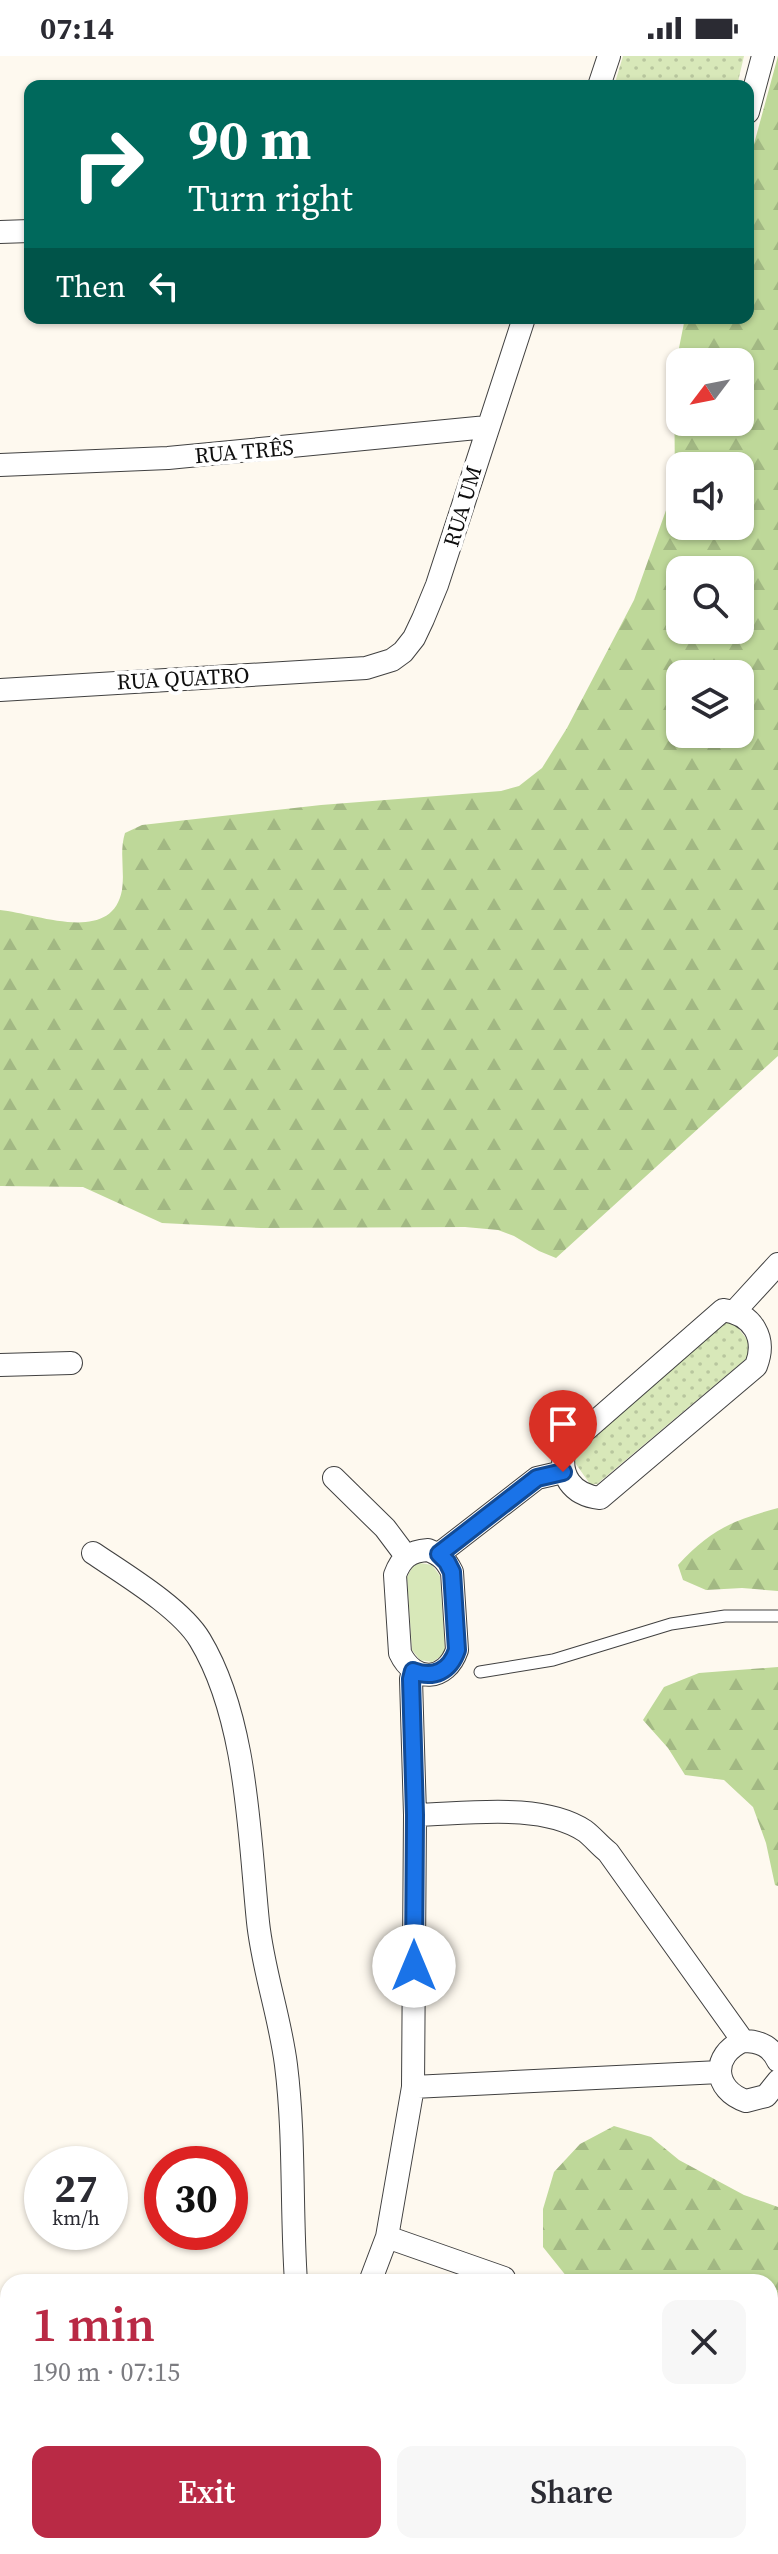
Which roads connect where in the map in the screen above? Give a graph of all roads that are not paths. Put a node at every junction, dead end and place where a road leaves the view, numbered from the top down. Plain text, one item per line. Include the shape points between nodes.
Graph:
1 (609, 56) edge
2 (763, 56) edge
3 (601, 80) edge
4 (754, 90) edge
5 (24, 231) edge
6 (0, 232) edge
7 (522, 324) edge
8 (487, 427) junction
9 (0, 465) edge
10 (366, 668) joint
11 (0, 690) edge
12 (778, 1264) edge
13 (734, 1312) junction
14 (71, 1363) dead end
15 (0, 1365) edge
16 (563, 1472) junction
17 (334, 1478) dead end
18 (93, 1553) dead end
19 (439, 1554) junction
20 (406, 1556) junction
21 (778, 1616) edge
22 (413, 1671) junction
23 (480, 1672) dead end
24 (415, 1815) junction
25 (743, 2041) junction
26 (778, 2061) edge
27 (720, 2072) junction
28 (778, 2081) edge
29 (413, 2087) junction
30 (387, 2237) junction
31 (295, 2274) edge
32 (373, 2274) edge
33 (493, 2274) edge

1 - 3 street
2 - 4 street
5 - 6 street
7 - 8 street, RUA UM
8 - 9 street, RUA TRÊS via 168,458
8 - 10 street, RUA UM via 437,585 414,638 392,660
10 - 11 street, RUA QUATRO
12 - 13 street
13 - 16 street via 723,1310 565,1448
13 - 16 street via 758,1334 756,1366 600,1498 577,1491
14 - 15 street
16 - 19 street via 537,1478
17 - 20 street
18 - 31 street via 176,1613 199,1638 232,1722 244,1780 259,1927 285,2062 294,2145
19 - 20 street via 428,1550
19 - 22 street via 452,1572 457,1650 446,1670 424,1675
20 - 22 street via 395,1575 400,1653
21 - 23 lane via 671,1624 553,1660
22 - 24 street
24 - 25 street via 530,1813 586,1832 608,1852
24 - 29 street
25 - 26 street via 764,2044
25 - 27 street via 726,2053
27 - 28 street via 728,2091 746,2101 766,2096
27 - 29 street
29 - 30 street
30 - 32 street
30 - 33 street

